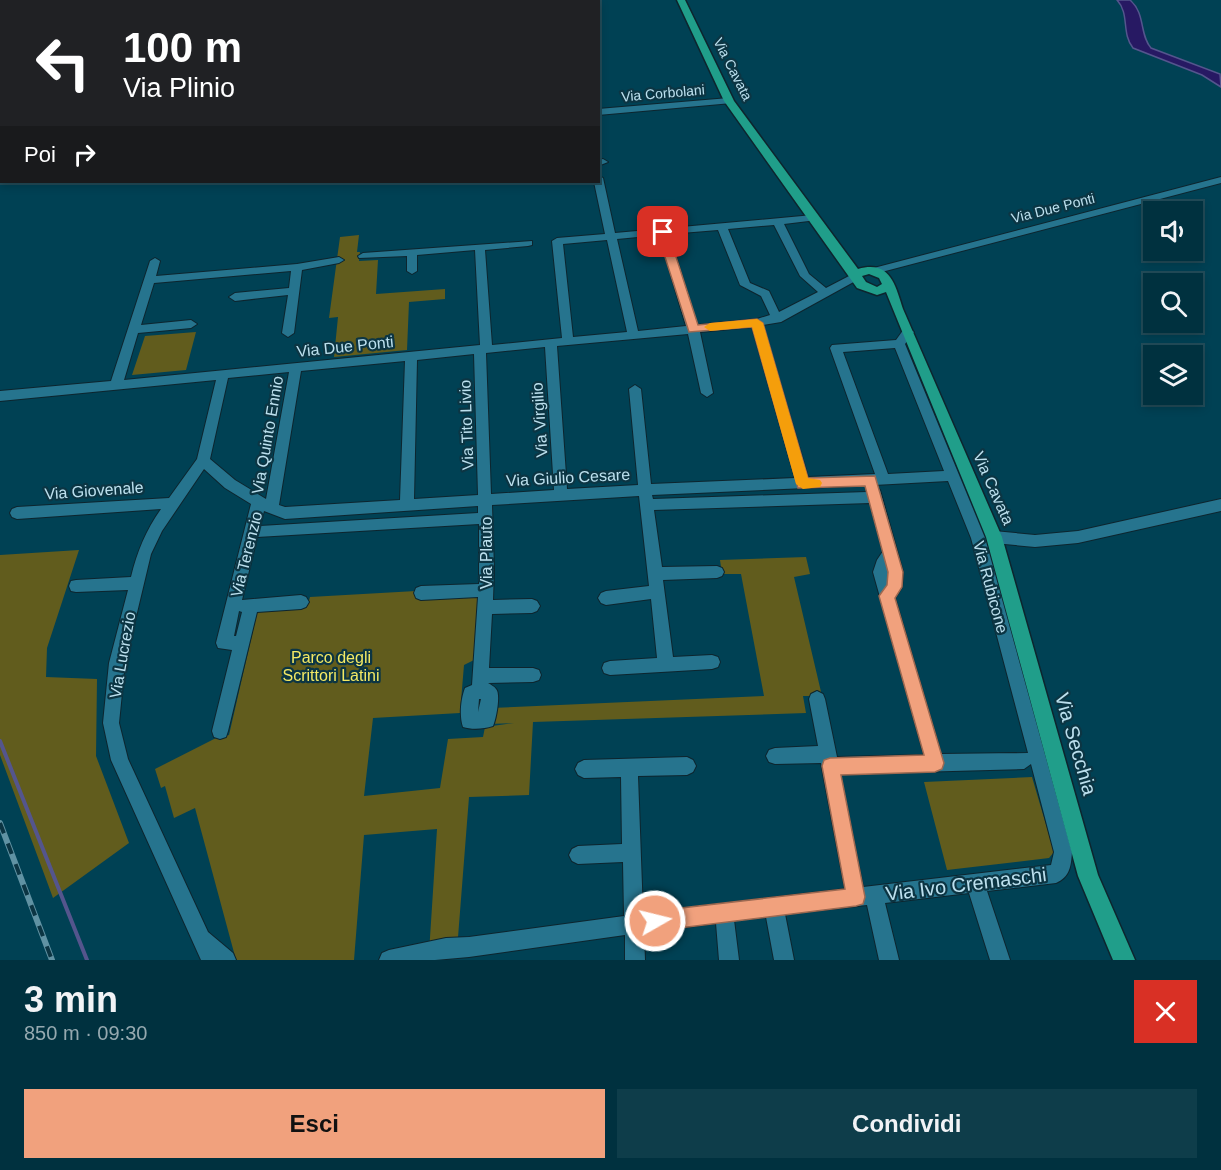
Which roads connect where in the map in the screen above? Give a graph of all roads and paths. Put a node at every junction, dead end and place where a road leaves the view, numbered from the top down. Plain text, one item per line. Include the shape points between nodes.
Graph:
1 (681, 0) edge
2 (729, 101) junction
3 (600, 112) edge
4 (1221, 180) edge
5 (599, 183) edge
6 (813, 218) junction
7 (778, 222) junction
8 (722, 227) junction
9 (663, 232) junction
10 (612, 236) junction
11 (528, 243) dead end
12 (480, 248) junction
13 (412, 253) junction
14 (363, 256) dead end
15 (339, 260) dead end
16 (155, 261) dead end
17 (297, 267) junction
18 (412, 271) dead end
19 (867, 274) junction
20 (149, 280) junction
21 (828, 290) junction
22 (871, 290) junction
23 (294, 291) junction
24 (235, 297) dead end
25 (897, 309) junction
26 (777, 319) junction
27 (757, 323) junction
28 (191, 324) dead end
29 (134, 329) junction
30 (693, 329) junction
31 (908, 332) junction
32 (288, 333) dead end
33 (633, 334) junction
34 (568, 340) junction
35 (551, 342) junction
36 (898, 344) junction
37 (483, 348) junction
38 (411, 355) junction
39 (296, 367) junction
40 (224, 374) junction
41 (116, 385) junction
42 (636, 389) dead end
43 (707, 393) dead end
44 (0, 396) edge
45 (203, 460) junction
46 (952, 476) junction
47 (877, 480) junction
48 (803, 484) junction
49 (561, 496) junction
50 (875, 497) junction
51 (646, 498) junction
52 (486, 499) junction
53 (173, 503) junction
54 (265, 505) junction
55 (1221, 505) edge
56 (407, 506) junction
57 (17, 513) dead end
58 (486, 518) junction
59 (251, 532) junction
60 (994, 537) junction
61 (717, 572) dead end
62 (655, 574) junction
63 (137, 583) junction
64 (76, 586) dead end
65 (486, 590) junction
66 (657, 592) junction
67 (422, 593) dead end
68 (606, 598) dead end
69 (301, 602) dead end
70 (251, 606) junction
71 (532, 606) dead end
72 (233, 607) junction
73 (485, 608) junction
74 (242, 643) junction
75 (712, 662) dead end
76 (666, 664) junction
77 (610, 668) dead end
78 (533, 675) dead end
79 (817, 699) dead end
80 (220, 731) dead end
81 (775, 756) dead end
82 (829, 760) junction
83 (1024, 760) dead end
84 (935, 763) junction
85 (687, 766) dead end
86 (629, 768) junction
87 (584, 770) dead end
88 (1063, 852) joint
89 (630, 853) junction
90 (578, 855) dead end
91 (976, 885) junction
92 (865, 896) junction
93 (774, 906) junction
94 (724, 912) junction
95 (632, 924) junction
96 (202, 938) junction
97 (469, 954) edge
98 (211, 960) edge
99 (226, 960) edge
100 (390, 960) edge
101 (635, 960) edge
102 (729, 960) edge
103 (784, 960) edge
104 (889, 960) edge
105 (1000, 960) edge
106 (1124, 960) edge

1 - 2 main road, Via Cavata
2 - 3 street, Via Corbolani
2 - 6 main road, Via Cavata
4 - 19 street, Via Due Ponti
5 - 10 street
6 - 7 street
6 - 19 main road, Via Cavata
7 - 8 street
7 - 21 street via 805,276
8 - 9 street
8 - 26 street via 745,285 765,294
9 - 10 street
9 - 30 street
10 - 33 street
10 - 34 street via 557,241
11 - 12 street
12 - 13 street
12 - 37 street, Via Tito Livio
13 - 14 street
13 - 18 street
15 - 17 street
16 - 20 street
17 - 20 street
17 - 23 street
19 - 21 street, Via Due Ponti
19 - 22 main road, Via Cavata
19 - 22 main road via 883,290
19 - 25 main road, Via Cavata
20 - 29 street
21 - 22 street, Via Due Ponti via 847,286
21 - 26 street, Via Due Ponti
22 - 25 main road, Via Cavata
23 - 24 street
23 - 32 street
25 - 31 main road, Via Cavata
26 - 27 street, Via Due Ponti
27 - 30 street, Via Due Ponti
27 - 48 street
28 - 29 street
29 - 41 street
30 - 33 street, Via Due Ponti
30 - 43 street
31 - 36 street
31 - 60 main road, Via Cavata
33 - 34 street, Via Due Ponti
34 - 35 street, Via Due Ponti
35 - 37 street, Via Due Ponti
35 - 49 street, Via Virgilio
36 - 46 street, Via Rubicone
36 - 47 street via 836,348
37 - 38 street, Via Due Ponti
37 - 52 street, Via Tito Livio
38 - 39 street, Via Due Ponti
38 - 56 street
39 - 40 street, Via Due Ponti
39 - 54 street, Via Quinto Ennio
40 - 41 street, Via Due Ponti
40 - 45 street, Via Lucrezio
41 - 44 street, Via Due Ponti
42 - 51 street
45 - 53 street, Via Lucrezio
45 - 54 street, Via Giulio Cesare via 215,474
46 - 47 street, Via Giulio Cesare
46 - 88 street, Via Rubicone via 978,538
47 - 48 street, Via Giulio Cesare
47 - 50 street
48 - 51 street, Via Giulio Cesare
49 - 51 street, Via Giulio Cesare
49 - 52 street, Via Giulio Cesare
50 - 51 street, Via Giulio Cesare
50 - 84 street via 891,552 880,572
51 - 62 street
52 - 56 street, Via Giulio Cesare
52 - 58 street, Via Plauto
53 - 57 street, Via Giovenale
53 - 63 street, Via Lucrezio via 144,554
54 - 56 street, Via Giulio Cesare via 285,513
54 - 59 street, Via Terenzio
55 - 60 street, Via Cavata via 1078,537 1035,541
58 - 59 street
58 - 65 street, Via Plauto
59 - 72 street, Via Terenzio
60 - 106 main road, Via Secchia via 1088,876
61 - 62 street
62 - 66 street
63 - 64 street
63 - 96 street, Via Lucrezio via 117,663 111,723 115,747
65 - 67 street
65 - 73 street, Via Plauto
66 - 68 street
66 - 76 street
69 - 70 street, Via Terenzio
70 - 72 street, Via Terenzio
70 - 74 street, Via Terenzio
71 - 73 street, Via Plauto
72 - 74 street, Via Terenzio via 224,643
73 - 78 street, Via Plauto via 481,684
74 - 80 street, Via Terenzio
75 - 76 street
76 - 77 street
79 - 82 street
81 - 82 street
82 - 84 street
82 - 92 street
83 - 84 street
85 - 86 street
86 - 87 street
86 - 89 street
88 - 91 street, Via Ivo Cremaschi via 1062,867 1056,874
89 - 90 street
89 - 95 street
91 - 92 street, Via Ivo Cremaschi
91 - 105 street
92 - 93 street, Via Ivo Cremaschi
92 - 104 street
93 - 94 street, Via Ivo Cremaschi
93 - 103 street
94 - 95 street, Via Ivo Cremaschi
94 - 102 street
95 - 97 street, Via Ivo Cremaschi
95 - 101 street
96 - 98 street, Via Lucrezio
96 - 99 street, Via Lucrezio
97 - 100 street, Via Ivo Cremaschi via 446,948

